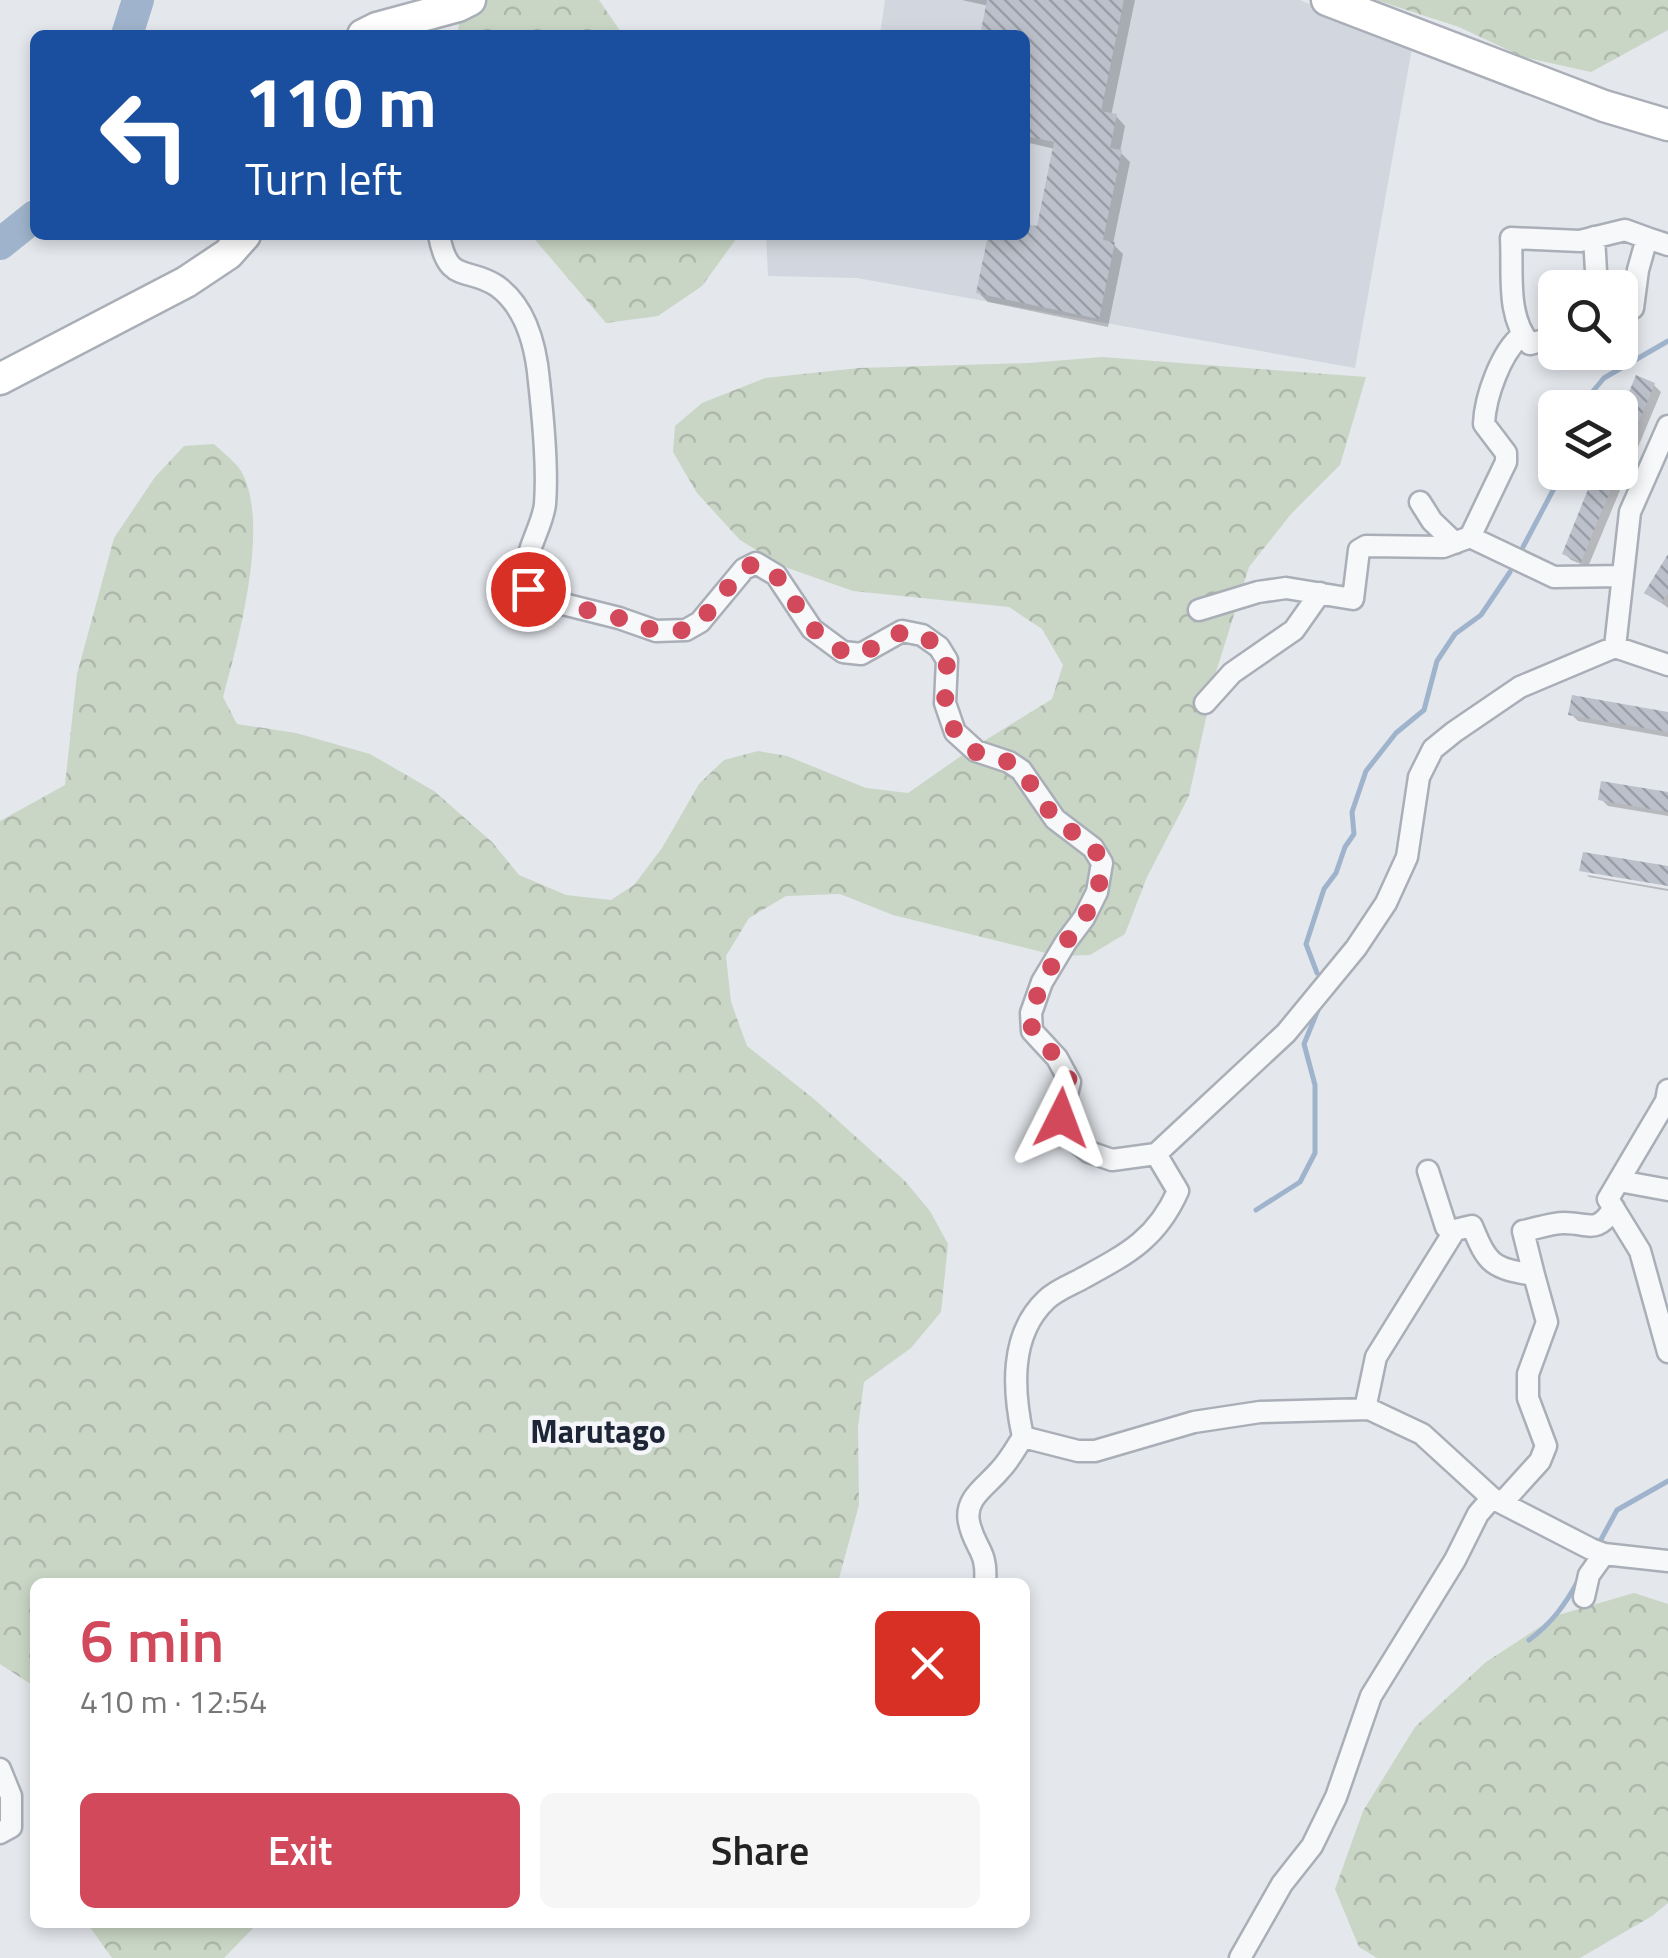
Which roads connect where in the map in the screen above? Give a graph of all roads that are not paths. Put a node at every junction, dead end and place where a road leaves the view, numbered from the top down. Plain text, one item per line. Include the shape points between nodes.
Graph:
1 (470, 0) edge
2 (1327, 0) edge
3 (426, 24) edge
4 (372, 30) edge
5 (1668, 125) edge
6 (1594, 237) junction
7 (1647, 238) junction
8 (241, 240) edge
9 (440, 240) edge
10 (1668, 245) edge
11 (1596, 270) edge
12 (1638, 270) edge
13 (1522, 335) junction
14 (1538, 342) edge
15 (0, 379) edge
16 (1668, 426) edge
17 (1420, 502) dead end
18 (1462, 540) junction
19 (1623, 576) junction
20 (1320, 593) junction
21 (1198, 610) dead end
22 (1615, 647) junction
23 (1668, 665) edge
24 (1205, 703) dead end
25 (1668, 1090) edge
26 (1156, 1154) junction
27 (1428, 1171) dead end
28 (1619, 1180) junction
29 (1668, 1190) edge
30 (1614, 1208) junction
31 (1455, 1230) junction
32 (1534, 1274) junction
33 (1668, 1352) edge
34 (1365, 1409) junction
35 (1023, 1437) junction
36 (1497, 1501) junction
37 (1598, 1552) junction
38 (1668, 1561) edge
39 (986, 1578) edge
40 (1584, 1597) dead end
41 (0, 1770) edge
42 (0, 1833) edge
43 (1240, 1958) edge

1 - 3 street
2 - 5 street
3 - 4 street
6 - 7 street via 1625,230
6 - 11 street
6 - 13 street via 1512,238 1514,317
7 - 10 street
7 - 12 street
8 - 15 street via 186,282
9 - 26 street via 458,272 496,285 518,308 533,344 545,506 525,564 528,589 535,597 656,631 686,630 756,563 776,575 812,628 843,652 861,654 902,632 939,647 947,660 945,703 955,732 976,752 1021,770 1055,819 1094,848 1102,863 1098,892 1042,982 1031,1013 1032,1031 1070,1082 1061,1118 1066,1134 1112,1160
13 - 14 street via 1530,344
13 - 18 street via 1484,410 1484,424 1506,462
16 - 19 street via 1630,512
17 - 18 street via 1432,521
18 - 19 street via 1554,577
18 - 20 street via 1443,547 1366,546 1359,550 1352,599
19 - 22 street
20 - 21 street via 1286,588
20 - 24 street via 1294,630 1232,673
22 - 23 street
22 - 26 street via 1520,687 1434,749 1419,776 1407,858 1356,948 1286,1033
25 - 28 street
26 - 35 street via 1178,1190 1167,1215 1145,1240 1048,1297 1027,1321 1017,1357
27 - 31 street via 1446,1227
28 - 29 street
28 - 30 street via 1608,1199
30 - 32 street via 1592,1228 1563,1223 1522,1231
30 - 33 street via 1640,1251
31 - 32 street via 1472,1226 1484,1256 1503,1270
31 - 34 street via 1376,1357
32 - 36 street via 1546,1322 1528,1374 1528,1398 1546,1446 1540,1461
34 - 35 street via 1194,1422 1095,1451
34 - 36 street via 1422,1434
35 - 39 street via 972,1500 968,1520 987,1563
36 - 37 street
36 - 43 street via 1478,1514 1372,1696 1312,1846
37 - 38 street
37 - 40 street
41 - 42 street via 13,1806 12,1828

